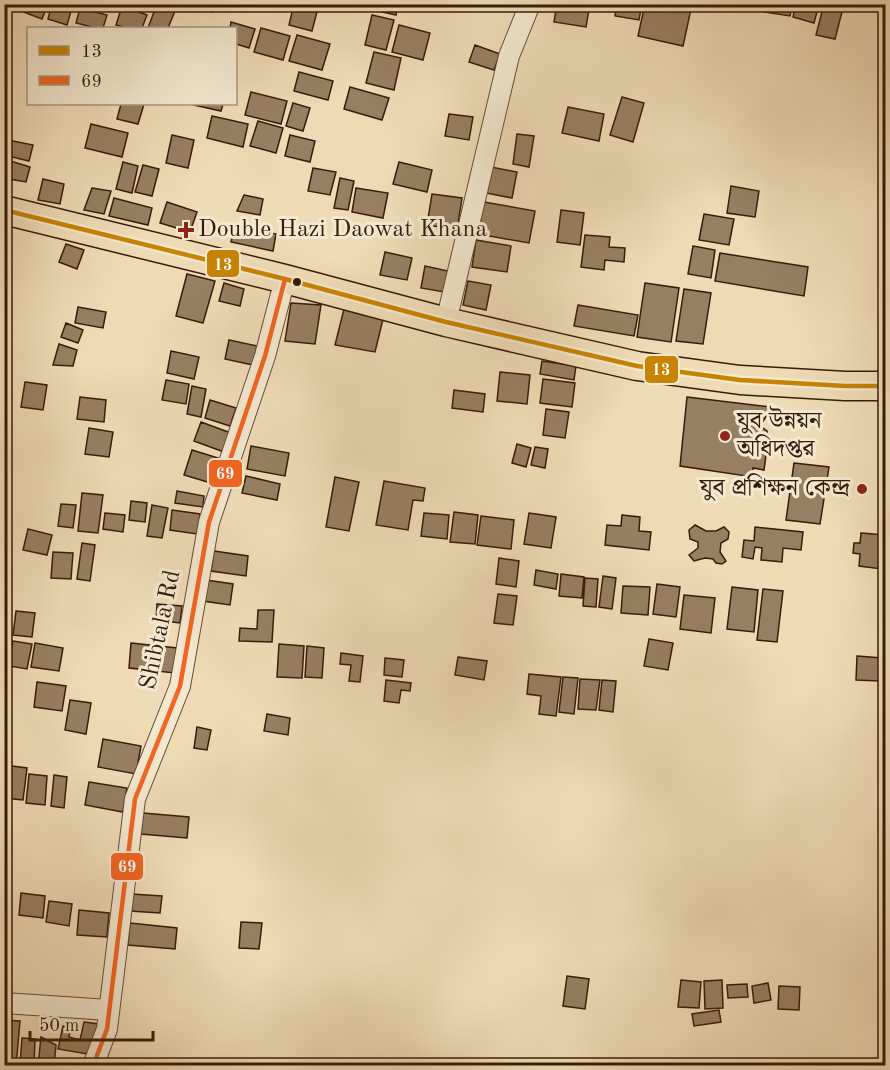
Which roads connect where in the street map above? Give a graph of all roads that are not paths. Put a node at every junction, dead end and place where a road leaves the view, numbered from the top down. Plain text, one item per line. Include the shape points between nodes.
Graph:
1 (530, 4) edge
2 (4, 210) edge
3 (285, 279) junction
4 (446, 322) junction
5 (885, 386) edge
6 (4, 1003) edge
7 (109, 1010) junction
8 (93, 1065) edge

1 - 4 street via 510,57
2 - 3 highway
3 - 4 highway
3 - 7 street, Shibtala Rd via 265,356 209,522 180,686 135,799
4 - 5 highway via 638,366 740,381
6 - 7 street
7 - 8 street, Shibtala Rd via 107,1029

